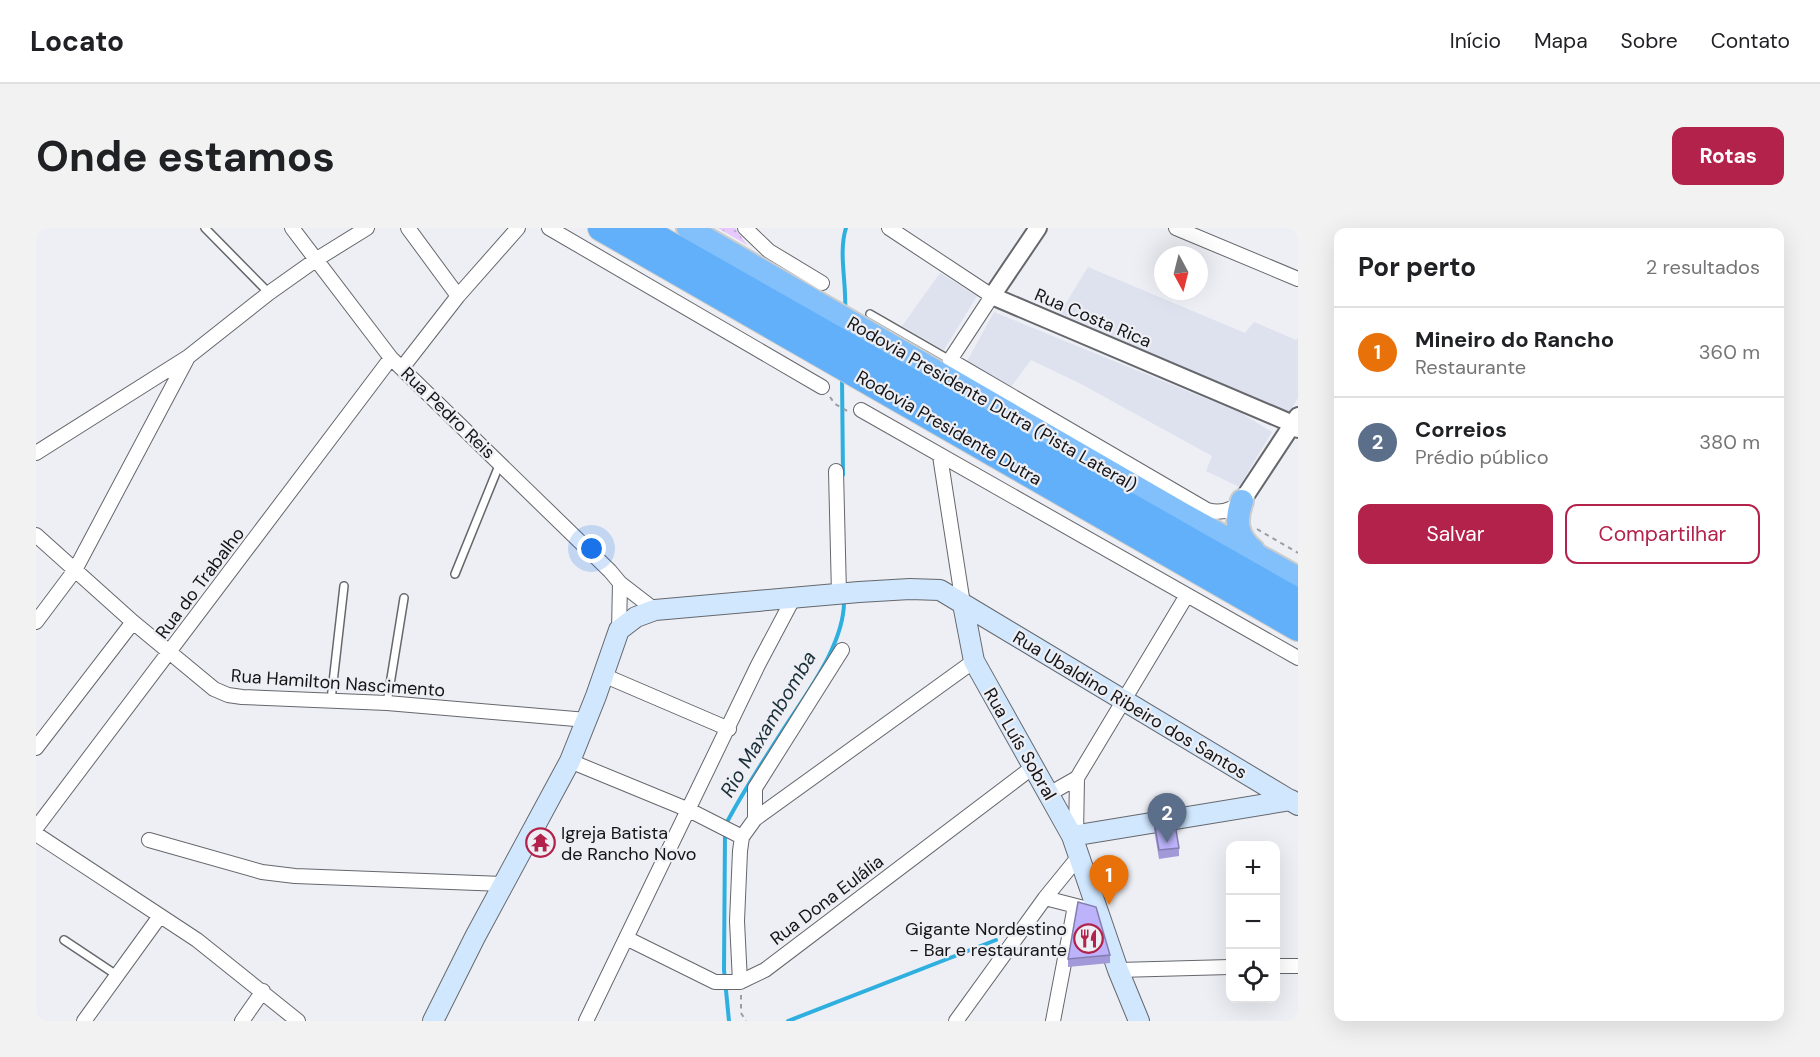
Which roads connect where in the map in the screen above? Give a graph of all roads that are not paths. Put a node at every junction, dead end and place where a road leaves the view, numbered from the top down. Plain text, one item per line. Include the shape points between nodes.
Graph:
1 (205, 228) edge
2 (292, 228) edge
3 (367, 228) edge
4 (408, 228) edge
5 (518, 228) edge
6 (549, 228) edge
7 (601, 228) edge
8 (640, 228) edge
9 (688, 228) edge
10 (745, 228) edge
11 (889, 228) edge
12 (1038, 228) edge
13 (1176, 228) edge
14 (317, 259) junction
15 (1298, 279) edge
16 (822, 283) dead end
17 (269, 293) junction
18 (458, 296) junction
19 (992, 297) junction
20 (867, 321) junction
21 (824, 332) junction
22 (188, 357) junction
23 (950, 360) junction
24 (396, 363) junction
25 (864, 368) junction
26 (822, 387) dead end
27 (855, 411) road end
28 (1296, 423) edge
29 (36, 453) edge
30 (940, 456) junction
31 (500, 463) junction
32 (836, 471) dead end
33 (1242, 501) junction
34 (36, 535) edge
35 (1263, 559) junction
36 (75, 570) junction
37 (455, 574) dead end
38 (1298, 578) edge
39 (620, 583) junction
40 (344, 586) dead end
41 (846, 594) junction
42 (1187, 595) junction
43 (404, 598) dead end
44 (793, 599) junction
45 (1298, 602) edge
46 (963, 604) junction
47 (655, 610) junction
48 (36, 622) edge
49 (133, 622) junction
50 (997, 625) junction
51 (1298, 628) edge
52 (619, 630) junction
53 (842, 650) dead end
54 (170, 653) junction
55 (1298, 658) edge
56 (974, 661) junction
57 (603, 675) junction
58 (331, 700) junction
59 (1123, 701) junction
60 (387, 703) junction
61 (586, 720) junction
62 (729, 729) junction
63 (36, 748) edge
64 (570, 761) junction
65 (1033, 767) junction
66 (1077, 778) junction
67 (1049, 794) junction
68 (1294, 802) edge
69 (689, 810) junction
70 (755, 819) junction
71 (36, 828) edge
72 (731, 832) junction
73 (36, 834) edge
74 (1074, 836) junction
75 (150, 840) dead end
76 (1080, 855) junction
77 (503, 884) junction
78 (1045, 898) junction
79 (1075, 906) junction
80 (1099, 912) junction
81 (160, 916) junction
82 (626, 938) junction
83 (63, 940) dead end
84 (1280, 966) edge
85 (1298, 966) edge
86 (1226, 967) edge
87 (1118, 970) junction
88 (118, 976) junction
89 (737, 982) junction
90 (263, 991) junction
91 (84, 1021) edge
92 (242, 1021) edge
93 (298, 1021) edge
94 (433, 1021) edge
95 (586, 1021) edge
96 (956, 1021) edge
97 (1053, 1021) edge
98 (1139, 1021) edge

1 - 17 lane
2 - 14 street, Rua Pedro Reis
3 - 14 street
4 - 18 street
5 - 18 street, Rua do Trabalho
6 - 26 street
7 - 21 highway, Rodovia Presidente Dutra
8 - 21 highway, Rodovia Presidente Dutra
9 - 21 highway, Rodovia Presidente Dutra (Pista Lateral)
10 - 16 street via 769,251
11 - 19 street, Rua Costa Rica
12 - 19 street
13 - 15 street
14 - 17 street
14 - 24 street, Rua Pedro Reis
17 - 22 street
18 - 24 street, Rua do Trabalho
19 - 23 street
19 - 28 street, Rua Costa Rica
20 - 21 highway, Rodovia Presidente Dutra (Pista Lateral)
20 - 23 lane
20 - 35 highway, Rodovia Presidente Dutra (Pista Lateral)
21 - 25 highway, Rodovia Presidente Dutra
22 - 29 street
22 - 36 street
23 - 33 street via 1207,510 1227,511
24 - 31 street, Rua Pedro Reis
24 - 54 street, Rua do Trabalho
25 - 45 highway, Rodovia Presidente Dutra
25 - 51 highway, Rodovia Presidente Dutra
27 - 30 street
28 - 33 street
30 - 42 street
30 - 46 street, Rua Luís Sobral
31 - 37 lane
31 - 39 street, Rua Pedro Reis
32 - 41 street
33 - 35 highway via 1239,532
34 - 36 street, Rua Hamilton Nascimento
35 - 38 highway, Rodovia Presidente Dutra (Pista Lateral)
36 - 48 street
36 - 49 street, Rua Hamilton Nascimento
39 - 47 street, Rua Pedro Reis
39 - 52 street
40 - 58 lane
41 - 44 main road
41 - 46 main road via 932,589
42 - 55 street
42 - 59 street
43 - 60 lane
44 - 47 main road
44 - 62 street
46 - 50 main road, Rua Ubaldino Ribeiro dos Santos
46 - 56 main road, Rua Luís Sobral
47 - 52 main road via 636,616
49 - 54 street, Rua Hamilton Nascimento
49 - 63 street
50 - 56 main road via 980,634
50 - 59 main road, Rua Ubaldino Ribeiro dos Santos
52 - 57 main road
53 - 70 street via 755,788
54 - 58 street, Rua Hamilton Nascimento via 214,689 228,695
54 - 71 street, Rua do Trabalho
56 - 65 main road, Rua Luís Sobral
56 - 70 street
57 - 61 main road
57 - 62 street
58 - 60 street, Rua Hamilton Nascimento
59 - 66 street
59 - 68 main road, Rua Ubaldino Ribeiro dos Santos
60 - 61 street, Rua Hamilton Nascimento
61 - 64 main road
62 - 69 street
64 - 69 street
64 - 77 main road
65 - 67 main road, Rua Luís Sobral
65 - 89 street, Rua Dona Eulália via 765,970
66 - 67 street
66 - 74 street
67 - 74 main road, Rua Luís Sobral
68 - 74 main road
69 - 72 street
69 - 82 street
70 - 72 street
72 - 89 street
73 - 81 street
74 - 76 main road, Rua Luís Sobral
75 - 77 street via 262,872
76 - 78 street
76 - 80 main road, Rua Luís Sobral
77 - 94 main road
78 - 79 street
78 - 96 street
79 - 80 street
79 - 97 street
80 - 87 main road, Rua Luís Sobral
81 - 88 street
81 - 90 street
82 - 89 street, Rua Dona Eulália via 715,982
82 - 95 street
83 - 88 lane
84 - 85 street
86 - 87 street
87 - 98 main road, Rua Luís Sobral
88 - 91 street
90 - 92 street
90 - 93 street

